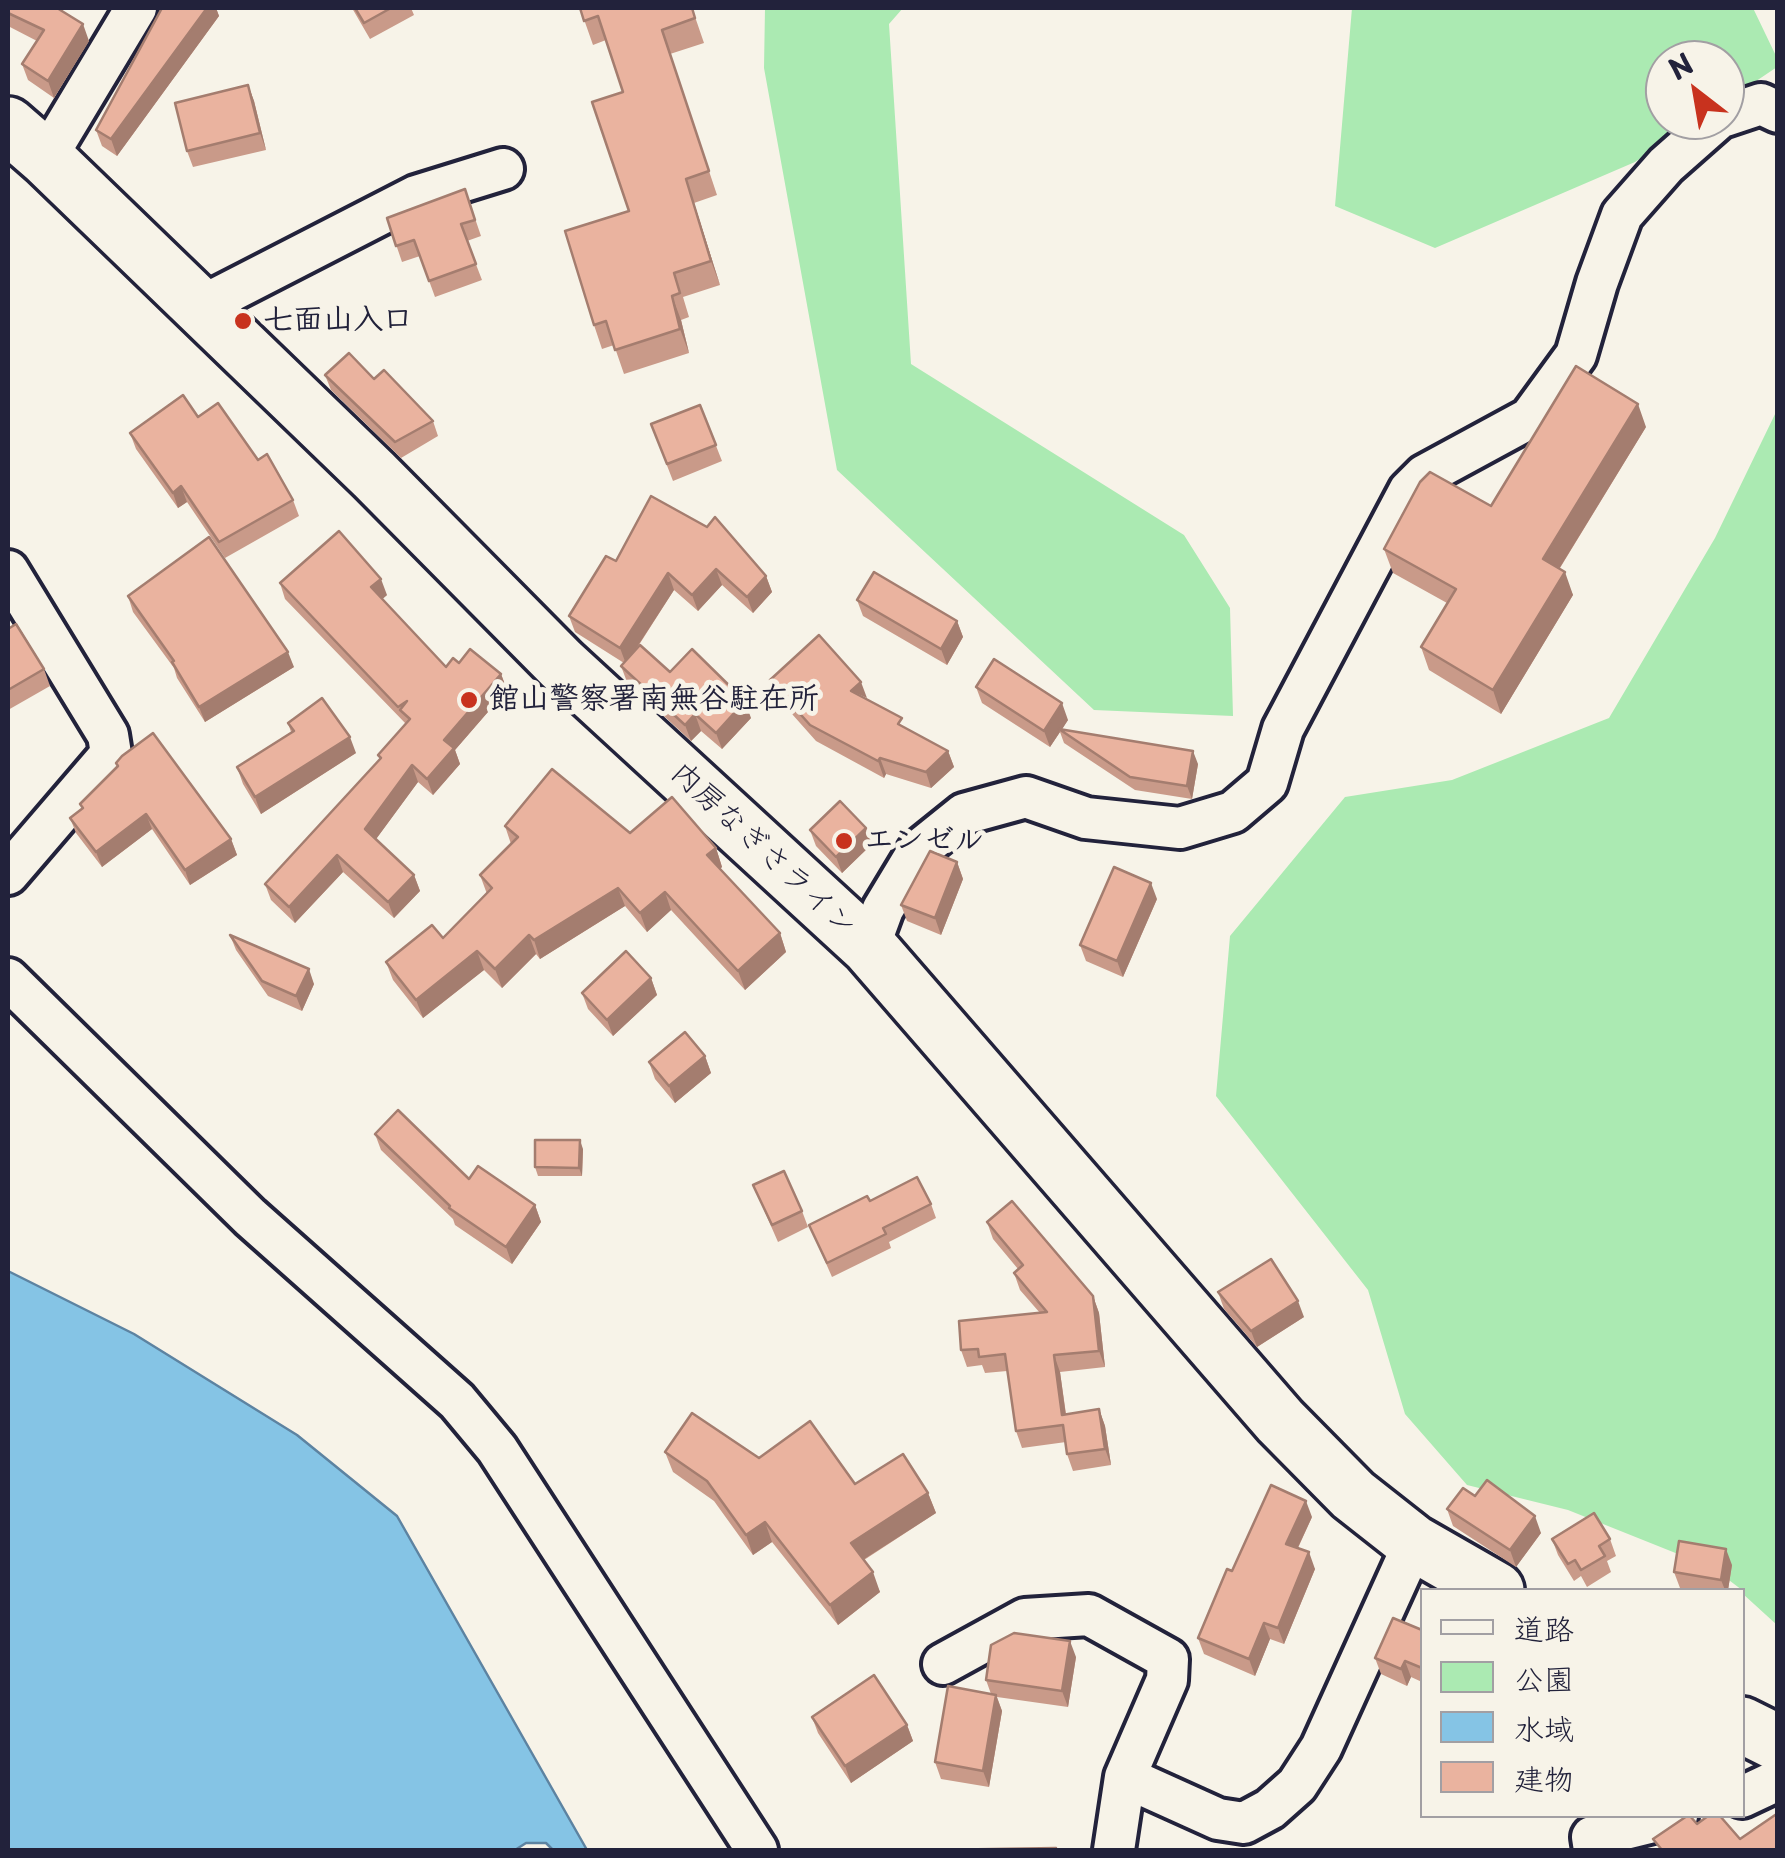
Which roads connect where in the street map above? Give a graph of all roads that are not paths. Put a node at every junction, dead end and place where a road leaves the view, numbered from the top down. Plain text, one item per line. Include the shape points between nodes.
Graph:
1 (136, 8) edge
2 (1745, 109) edge
3 (1778, 112) edge
4 (1694, 140) edge
5 (27, 141) edge
6 (502, 169) dead end
7 (200, 307) junction
8 (8, 572) edge
9 (8, 874) edge
10 (869, 946) junction
11 (8, 978) edge
12 (1414, 1543) junction
13 (1493, 1588) edge
14 (942, 1664) dead end
15 (1745, 1732) edge
16 (1125, 1777) junction
17 (1767, 1781) edge
18 (1668, 1818) edge
19 (757, 1850) edge
20 (1114, 1850) edge
21 (1594, 1850) edge

1 - 5 street
2 - 3 street via 1761,104
4 - 10 street via 1622,215 1576,356 1530,418 1425,475 1409,491 1283,729 1268,783 1233,812 1180,828 1086,818 1026,796 964,814 918,852
5 - 7 highway, 内房なぎさライン
6 - 7 street via 416,196
7 - 10 highway, 内房なぎさライン via 562,664
8 - 9 street via 108,735 110,754
10 - 12 highway, 内房なぎさライン via 1280,1421 1353,1495
11 - 19 street via 250,1217 456,1401 497,1449
12 - 13 highway, 内房なぎさライン
12 - 16 street via 1322,1748 1270,1810 1244,1824 1218,1820
14 - 16 street via 1025,1619 1089,1615 1168,1659 1167,1680
15 - 17 highway
16 - 20 street
18 - 21 street via 1592,1837

